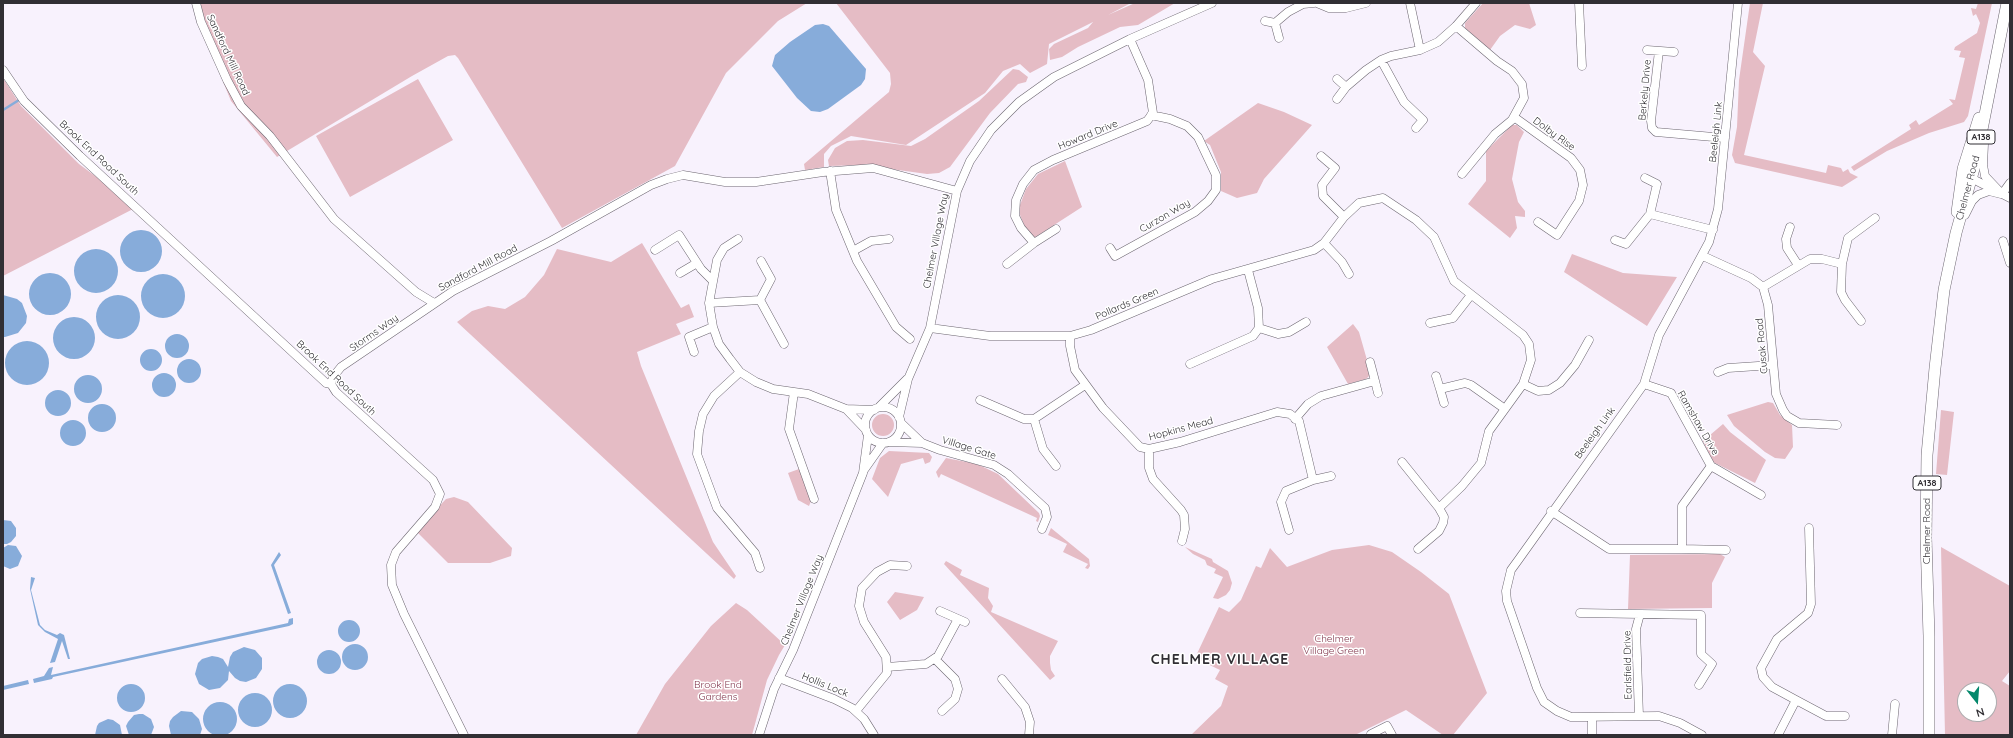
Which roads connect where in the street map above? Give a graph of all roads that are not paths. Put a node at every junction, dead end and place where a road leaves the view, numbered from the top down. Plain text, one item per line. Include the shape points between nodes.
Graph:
1 (196, 3) edge
2 (1212, 3) edge
3 (1316, 3) edge
4 (1366, 3) edge
5 (1410, 3) edge
6 (1476, 3) edge
7 (1579, 3) edge
8 (1738, 3) edge
9 (2007, 3) edge
10 (1265, 21) dead end
11 (1276, 23) junction
12 (1456, 26) junction
13 (1279, 38) dead end
14 (1130, 39) junction
15 (1420, 50) junction
16 (1647, 50) dead end
17 (1659, 51) junction
18 (1674, 52) dead end
19 (1381, 60) junction
20 (1582, 66) dead end
21 (3, 70) edge
22 (1337, 79) dead end
23 (1991, 81) junction
24 (1346, 87) junction
25 (1988, 95) junction
26 (1337, 99) dead end
27 (1151, 115) junction
28 (1514, 117) junction
29 (1416, 128) dead end
30 (1726, 138) junction
31 (1321, 156) dead end
32 (1962, 168) junction
33 (830, 171) junction
34 (1462, 174) dead end
35 (1645, 178) dead end
36 (1973, 181) junction
37 (1990, 182) junction
38 (2010, 183) edge
39 (957, 191) junction
40 (1959, 193) junction
41 (2002, 194) junction
42 (2010, 198) edge
43 (1650, 214) junction
44 (1344, 217) junction
45 (1875, 218) dead end
46 (1538, 222) dead end
47 (1790, 227) dead end
48 (1056, 229) dead end
49 (1713, 230) junction
50 (1956, 233) junction
51 (738, 238) dead end
52 (889, 240) dead end
53 (1615, 240) dead end
54 (2003, 242) dead end
55 (1034, 243) junction
56 (1324, 243) junction
57 (1110, 248) dead end
58 (655, 250) dead end
59 (853, 251) junction
60 (1703, 256) junction
61 (761, 261) dead end
62 (697, 263) junction
63 (2010, 263) edge
64 (1007, 264) dead end
65 (1842, 264) junction
66 (1798, 265) junction
67 (1248, 270) junction
68 (680, 273) dead end
69 (1349, 274) dead end
70 (712, 280) junction
71 (1763, 288) junction
72 (1471, 295) junction
73 (760, 300) junction
74 (434, 303) junction
75 (709, 303) junction
76 (1861, 321) dead end
77 (1306, 322) dead end
78 (1430, 323) dead end
79 (713, 327) junction
80 (930, 328) junction
81 (1259, 328) junction
82 (1070, 336) junction
83 (910, 339) dead end
84 (1589, 340) dead end
85 (784, 344) dead end
86 (694, 352) dead end
87 (1370, 362) dead end
88 (1190, 364) dead end
89 (1773, 365) junction
90 (740, 372) junction
91 (1718, 372) dead end
92 (1436, 376) dead end
93 (908, 379) junction
94 (1375, 381) junction
95 (331, 384) junction
96 (1523, 384) junction
97 (1644, 384) junction
98 (1085, 385) junction
99 (1440, 389) junction
100 (794, 392) junction
101 (1378, 393) dead end
102 (980, 400) dead end
103 (1444, 403) dead end
104 (876, 408) junction
105 (846, 409) junction
106 (1505, 409) junction
107 (1034, 419) junction
108 (1295, 419) junction
109 (900, 420) junction
110 (1837, 425) dead end
111 (867, 432) junction
112 (886, 442) junction
113 (922, 443) junction
114 (1149, 449) junction
115 (1402, 462) dead end
116 (1056, 466) dead end
117 (1711, 466) junction
118 (863, 473) junction
119 (1331, 476) dead end
120 (1313, 480) junction
121 (1761, 495) dead end
122 (814, 499) dead end
123 (1439, 508) junction
124 (1551, 511) junction
125 (1808, 528) dead end
126 (1042, 529) dead end
127 (1289, 530) dead end
128 (1182, 541) dead end
129 (1418, 549) dead end
130 (1682, 549) junction
131 (1726, 550) dead end
132 (907, 566) dead end
133 (760, 568) dead end
134 (940, 611) dead end
135 (1580, 614) dead end
136 (1640, 614) junction
137 (934, 659) junction
138 (887, 667) junction
139 (779, 678) junction
140 (1002, 679) dead end
141 (1700, 686) dead end
142 (1796, 700) junction
143 (1895, 704) dead end
144 (856, 711) junction
145 (942, 711) dead end
146 (1639, 716) junction
147 (1845, 716) dead end
148 (1592, 717) junction
149 (1371, 734) dead end
150 (464, 735) edge
151 (759, 735) edge
152 (874, 735) edge
153 (1030, 735) edge
154 (1392, 735) edge
155 (1592, 735) edge
156 (1702, 735) edge
157 (1778, 735) edge
158 (1892, 735) edge
159 (1929, 735) edge

1 - 74 street, Sandford Mill Road via 201,22 241,106 270,136 334,219 416,292
2 - 14 street, Chelmer Village Way
3 - 4 street via 1329,8 1346,8
3 - 11 street via 1304,4 1293,9
5 - 15 street
6 - 12 street
7 - 20 street
8 - 30 street, Beeleigh Link
9 - 23 main road, Chelmer Road / A138
10 - 11 street
11 - 13 street
12 - 15 street via 1438,42
12 - 28 street via 1512,71 1522,84 1524,98
14 - 27 street via 1148,80 1152,97
14 - 39 street, Chelmer Village Way via 1054,77 1019,102 991,130 970,161
15 - 19 street
16 - 17 street, Berkely Drive
17 - 18 street, Berkely Drive
17 - 30 street, Berkely Drive via 1652,128 1656,132
19 - 24 street
19 - 29 street via 1404,102 1423,120
21 - 95 street, Brook End Road South via 24,100 76,152 326,383
22 - 24 street
23 - 25 main road, Chelmer Road / A138
23 - 37 street via 1983,154 1984,171
24 - 26 street
25 - 32 main road, Chelmer Road / A138
25 - 36 main road, Chelmer Road / A138
27 - 55 street, Howard Drive via 1147,121 1034,170 1023,184 1016,200 1015,216
27 - 57 street, Curzon Way via 1186,126 1198,137 1216,175 1216,190 1195,212 1115,256
28 - 34 street via 1495,134
28 - 46 street, Dolby Rise via 1571,158 1580,170 1583,185 1580,201 1557,235
30 - 49 street, Beeleigh Link
31 - 44 street via 1334,168 1322,185 1324,196
32 - 36 street
32 - 40 main road, Chelmer Road / A138
33 - 39 street, Sandford Mill Road via 873,168
33 - 59 street via 836,210
33 - 74 street, Sandford Mill Road via 756,182 725,182 683,175 667,179 612,206
35 - 43 street via 1656,184
36 - 37 street
36 - 40 street
36 - 41 street
36 - 50 main road, Chelmer Road / A138
37 - 41 street
38 - 41 street
39 - 80 street, Chelmer Village Way
40 - 50 main road, Chelmer Road / A138
41 - 42 street
41 - 50 street via 1989,191 1978,195 1972,201
43 - 49 street
43 - 53 street via 1626,244
44 - 56 street, Pollards Green
44 - 72 street, Pollards Green via 1359,203 1382,198 1416,220 1434,237 1454,281
45 - 65 street via 1848,238
47 - 66 street via 1786,239 1787,248
48 - 55 street
49 - 60 street, Beeleigh Link
50 - 159 main road, Chelmer Road / A138 via 1944,290 1927,454
51 - 70 street via 724,248 717,260
52 - 59 street via 871,240
54 - 63 street
55 - 64 street
56 - 67 street, Pollards Green via 1306,254
56 - 69 street via 1342,262
58 - 62 street via 679,235
59 - 83 street via 896,327
60 - 71 street via 1751,278
60 - 97 street, Beeleigh Link via 1668,315
61 - 73 street via 771,279
62 - 68 street
62 - 70 street
65 - 66 street via 1810,259
65 - 76 street via 1841,292
66 - 71 street
67 - 81 street via 1258,308
67 - 82 street, Pollards Green via 1212,279 1091,330
70 - 75 street
71 - 89 street, Cusak Road via 1768,305
72 - 78 street via 1453,318
72 - 96 street, Pollards Green via 1523,335 1529,344 1531,360
73 - 75 street
73 - 85 street
74 - 95 street, Storms Way via 341,367
75 - 79 street
77 - 81 street via 1289,332 1278,334
79 - 86 street via 689,337
79 - 90 street via 719,344
80 - 82 street, Pollards Green via 990,336
80 - 93 street, Chelmer Village Way
81 - 88 street via 1252,336
82 - 98 street, Hopkins Mead via 1075,370
84 - 96 street via 1575,365 1560,383 1549,390 1538,391
87 - 94 street
89 - 91 street via 1728,368
89 - 110 street, Cusak Road via 1776,394 1787,416 1799,423
90 - 100 street via 773,389
90 - 133 street via 714,396 703,414 698,431 698,454 717,508 755,553
92 - 99 street
93 - 104 street, Chelmer Village Way
93 - 109 street, Chelmer Village Way
94 - 101 street
94 - 108 street via 1322,396 1308,404
95 - 150 street, Brook End Road South via 336,392 433,480 440,494 435,507 396,552 391,564 392,585
96 - 106 street, Pollards Green
97 - 117 street, Ramshaw Drive via 1671,393
97 - 124 street, Beeleigh Link
98 - 107 street
98 - 114 street, Hopkins Mead via 1136,444
99 - 103 street
99 - 106 street via 1465,383
100 - 105 street via 808,394
100 - 122 street via 788,429
102 - 107 street via 1024,418
104 - 105 street
104 - 109 street via 891,409
104 - 111 street, Chelmer Village Way via 866,418
105 - 111 street
106 - 123 street, Pollards Green via 1488,431 1481,463
107 - 116 street via 1043,449
108 - 114 street, Hopkins Mead via 1290,414 1277,412
108 - 120 street via 1299,421
109 - 112 street, Chelmer Village Way via 898,434
109 - 113 street, Village Gate
111 - 112 street via 877,442
111 - 118 street, Chelmer Village Way
112 - 113 street, Village Gate
112 - 118 street, Chelmer Village Way
113 - 126 street, Village Gate via 994,465 1008,474 1045,508 1047,517
114 - 128 street via 1149,468 1153,479 1184,516 1185,529
115 - 123 street
117 - 121 street, Ramshaw Drive
117 - 130 street, Ramshaw Drive via 1682,506
118 - 139 street, Chelmer Village Way via 793,650
119 - 120 street
120 - 127 street via 1286,491 1281,502
123 - 129 street via 1444,517 1439,531
124 - 130 street via 1609,549
124 - 148 street, Beeleigh Link via 1511,570 1507,582 1506,601 1544,702 1571,717
125 - 142 street via 1810,609 1808,614 1777,640 1761,668 1763,677 1772,687
130 - 131 street
132 - 138 street via 890,565 877,572 862,588 859,606 864,622 886,657
134 - 137 street via 961,620
135 - 136 street
136 - 141 street via 1701,615 1701,654 1712,664
136 - 146 street, Earlsfield Drive via 1636,629
137 - 138 street via 926,664
137 - 145 street via 955,679 958,689 955,699
138 - 144 street via 887,673
139 - 144 street, Hollis Lock via 834,698
139 - 151 street, Chelmer Village Way
140 - 153 street via 1025,707 1030,722
142 - 147 street via 1826,716
142 - 157 street
143 - 158 street
144 - 152 street, Hollis Lock
146 - 148 street, Beeleigh Link
146 - 156 street, Beeleigh Link via 1659,716 1680,723
148 - 155 street
149 - 154 street via 1387,726

